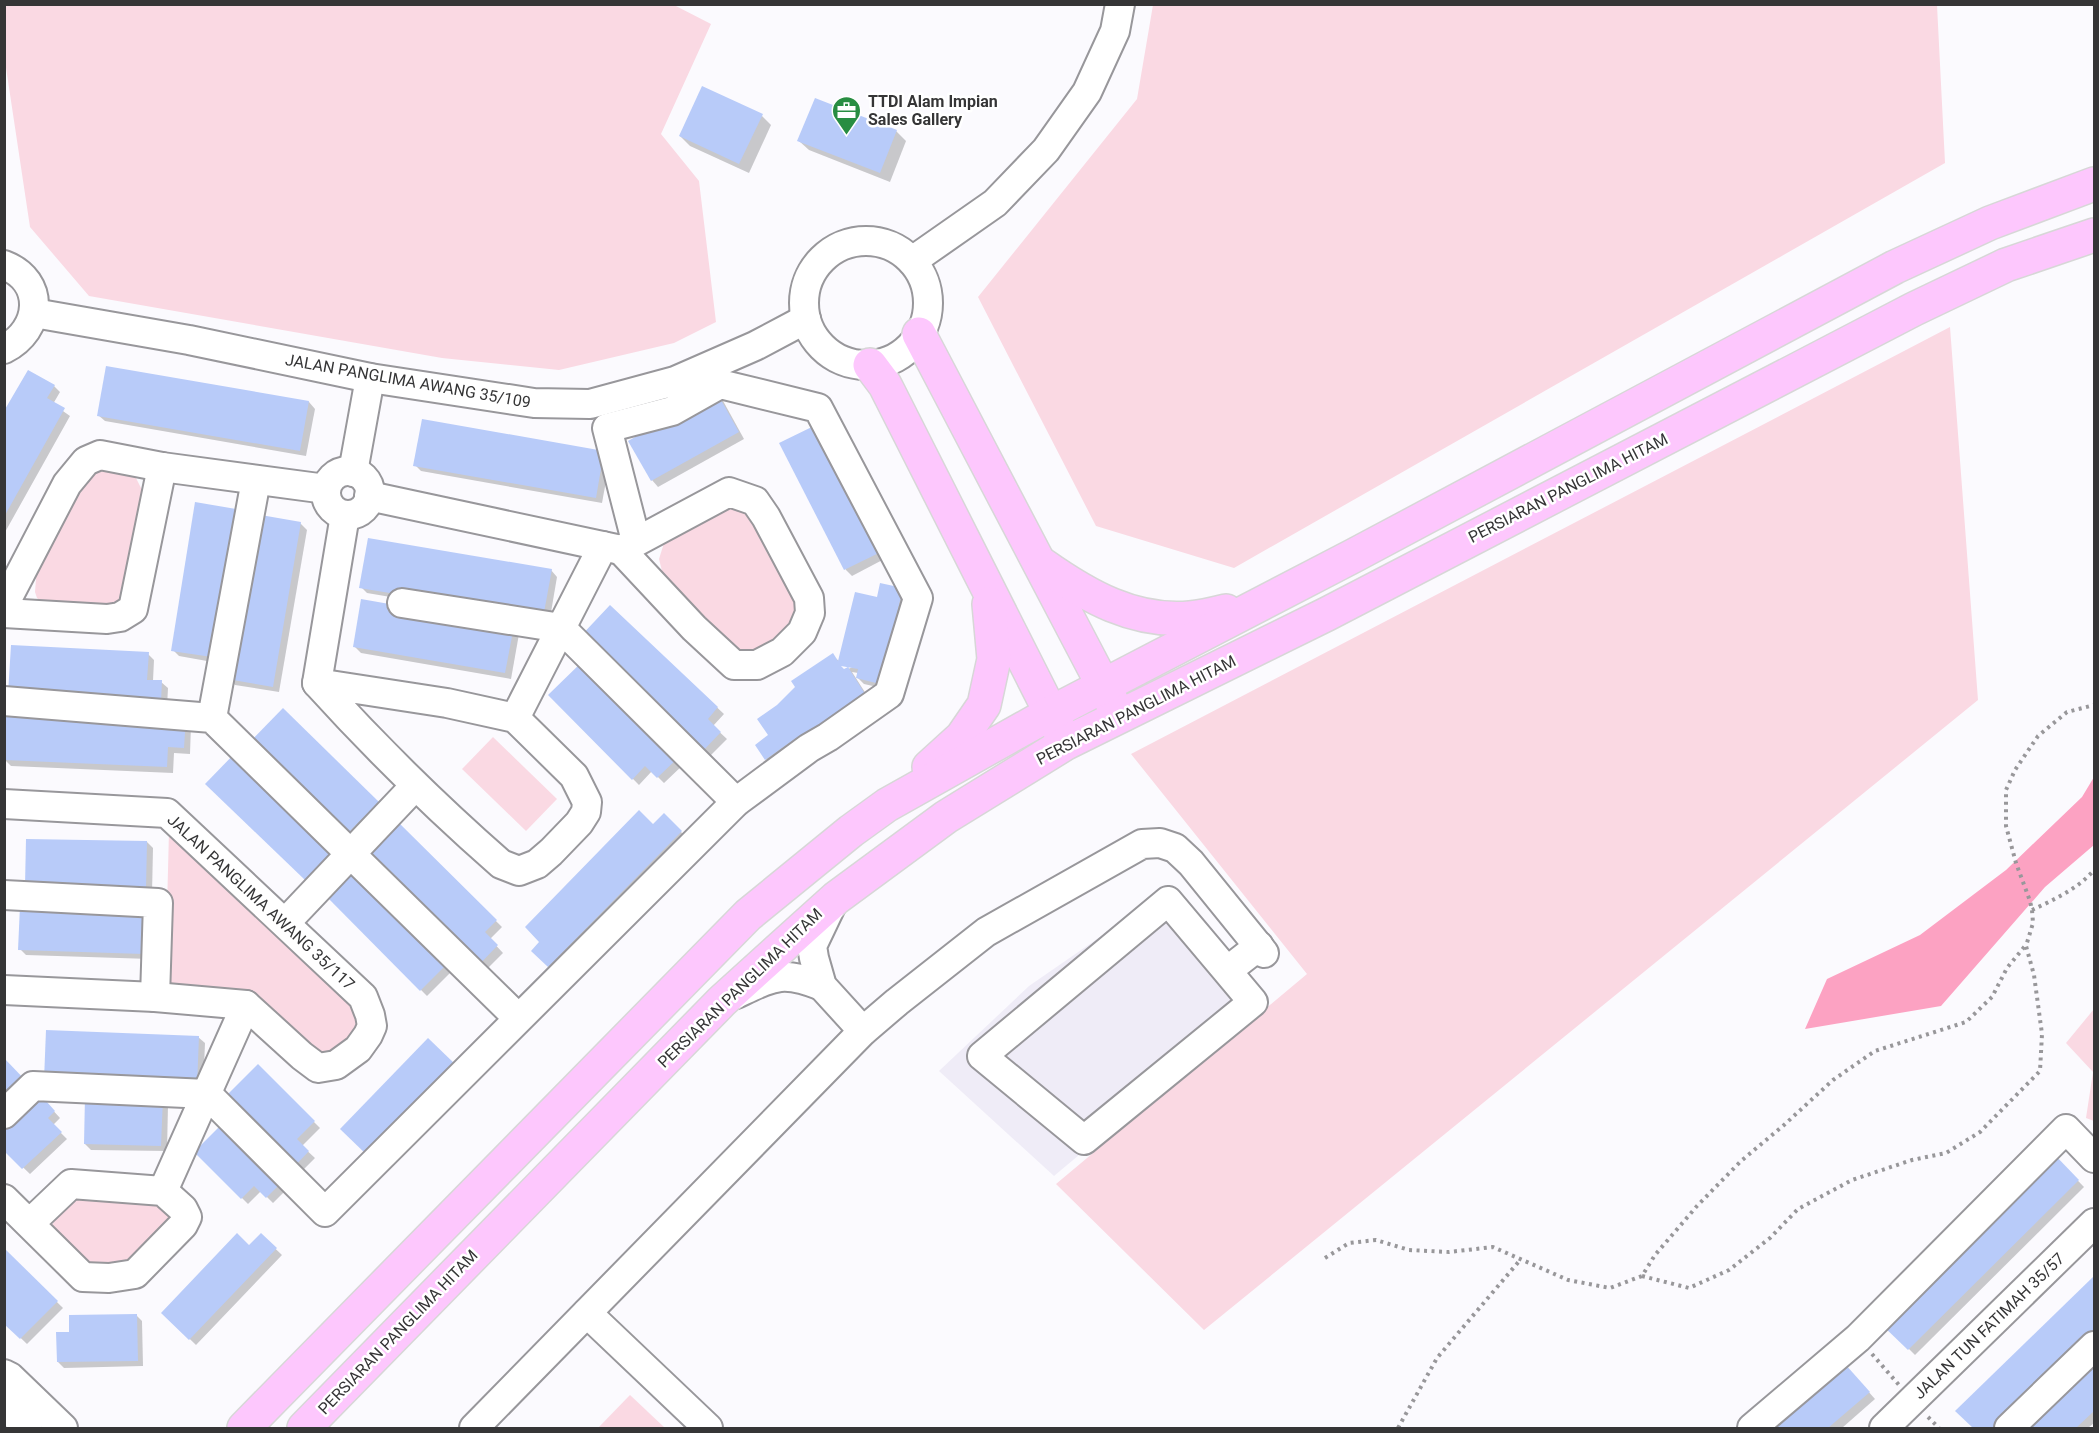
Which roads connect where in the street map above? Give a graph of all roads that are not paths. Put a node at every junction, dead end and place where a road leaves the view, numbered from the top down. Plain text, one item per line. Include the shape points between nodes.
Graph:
1 (1120, 4) edge
2 (2094, 184) edge
3 (2094, 235) edge
4 (912, 261) junction
5 (4, 265) edge
6 (34, 313) junction
7 (806, 319) junction
8 (919, 334) junction
9 (4, 349) edge
10 (870, 365) junction
11 (370, 378) junction
12 (162, 467) junction
13 (353, 472) junction
14 (256, 480) junction
15 (326, 489) junction
16 (369, 496) junction
17 (345, 515) junction
18 (620, 546) junction
19 (1040, 562) junction
20 (987, 587) junction
21 (402, 603) dead end
22 (4, 605) edge
23 (1255, 606) junction
24 (4, 613) edge
25 (561, 628) junction
26 (317, 683) junction
27 (1104, 686) junction
28 (392, 695) junction
29 (4, 702) edge
30 (1051, 713) junction
31 (1120, 716) junction
32 (212, 718) junction
33 (514, 718) junction
34 (364, 735) junction
35 (1066, 743) junction
36 (415, 786) junction
37 (736, 802) junction
38 (4, 804) edge
39 (887, 805) junction
40 (351, 854) junction
41 (4, 895) edge
42 (836, 898) junction
43 (286, 922) junction
44 (1227, 971) junction
45 (822, 986) junction
46 (4, 990) edge
47 (155, 997) junction
48 (722, 1001) junction
49 (246, 1005) junction
50 (518, 1018) junction
51 (863, 1031) junction
52 (207, 1094) junction
53 (4, 1114) edge
54 (2094, 1158) edge
55 (163, 1191) junction
56 (4, 1199) edge
57 (30, 1223) junction
58 (2094, 1223) edge
59 (587, 1313) junction
60 (2094, 1346) edge
61 (4, 1374) edge
62 (4, 1405) edge
63 (245, 1424) edge
64 (28, 1428) edge
65 (63, 1428) edge
66 (304, 1428) edge
67 (474, 1428) edge
68 (708, 1428) edge
69 (1752, 1428) edge
70 (1884, 1428) edge
71 (2009, 1428) edge

1 - 4 street via 1115,31 1088,92 1046,150 995,203
2 - 23 main road via 1990,223 1895,267
3 - 31 main road, PERSIARAN PANGLIMA HITAM via 2006,265 1914,309 1328,614
4 - 7 street via 897,249 878,242 859,241 838,248 821,260 809,278 804,298
4 - 8 street via 923,277 928,296 927,315
5 - 6 street via 22,277 30,289
6 - 9 street via 27,332
6 - 11 street, JALAN PANGLIMA AWANG 35/109
7 - 10 street via 815,339 830,353 849,362
7 - 11 street, JALAN PANGLIMA AWANG 35/109 via 675,381 590,404 534,403
8 - 10 street via 907,349 890,360
8 - 19 main road
10 - 20 main road via 885,385
11 - 13 street
12 - 14 street
12 - 22 street via 100,455 86,461 68,484
12 - 24 street via 133,609 107,619
13 - 15 street via 339,473
13 - 16 street via 368,484
14 - 15 street
14 - 32 street
15 - 17 street via 332,509
16 - 17 street via 364,508
16 - 18 street
17 - 26 street
18 - 18 street via 729,492 755,501 809,598 810,613 802,632 782,652 757,665 734,665 694,628
18 - 25 street
18 - 37 street via 608,428 672,411 720,384 818,408 918,598 889,694
19 - 23 main road via 1072,586 1143,617 1189,619
19 - 27 main road
20 - 30 main road
20 - 39 main road via 994,659 984,705 962,737
21 - 25 street
23 - 27 main road
25 - 33 street
25 - 37 street
26 - 28 street
26 - 34 street
27 - 30 main road
27 - 31 main road
28 - 33 street
28 - 34 street via 372,701 362,710 358,720
29 - 32 street
30 - 35 main road
30 - 39 main road
31 - 35 main road, PERSIARAN PANGLIMA HITAM
32 - 40 street
33 - 36 street via 574,776 587,802 579,823 537,864 519,871 501,864
34 - 36 street
35 - 42 main road, PERSIARAN PANGLIMA HITAM via 946,817
36 - 40 street
37 - 50 street
38 - 43 street, JALAN PANGLIMA AWANG 35/117 via 166,813
39 - 63 main road via 748,915
40 - 43 street
40 - 50 street
41 - 47 street via 158,903
42 - 45 street via 812,946
42 - 48 main road, PERSIARAN PANGLIMA HITAM
43 - 49 street, JALAN PANGLIMA AWANG 35/117 via 363,997 372,1026 358,1049 336,1065 318,1068
44 - 44 street via 1253,1002 1084,1140 982,1056 1168,901
44 - 51 street via 1261,949 1175,848 1160,843 1142,844 986,932
45 - 48 street via 785,976 764,981
45 - 51 street
46 - 47 street
47 - 49 street
48 - 66 main road, PERSIARAN PANGLIMA HITAM
49 - 52 street
50 - 52 street via 325,1212
51 - 59 street
52 - 53 street via 33,1086
52 - 55 street
54 - 69 street via 2066,1129 1858,1338
55 - 57 street via 71,1184
55 - 57 street via 187,1217 135,1274 83,1277
56 - 57 street
58 - 70 street, JALAN TUN FATIMAH 35/57
59 - 67 street
59 - 68 street
60 - 71 street
61 - 65 street
62 - 64 street

